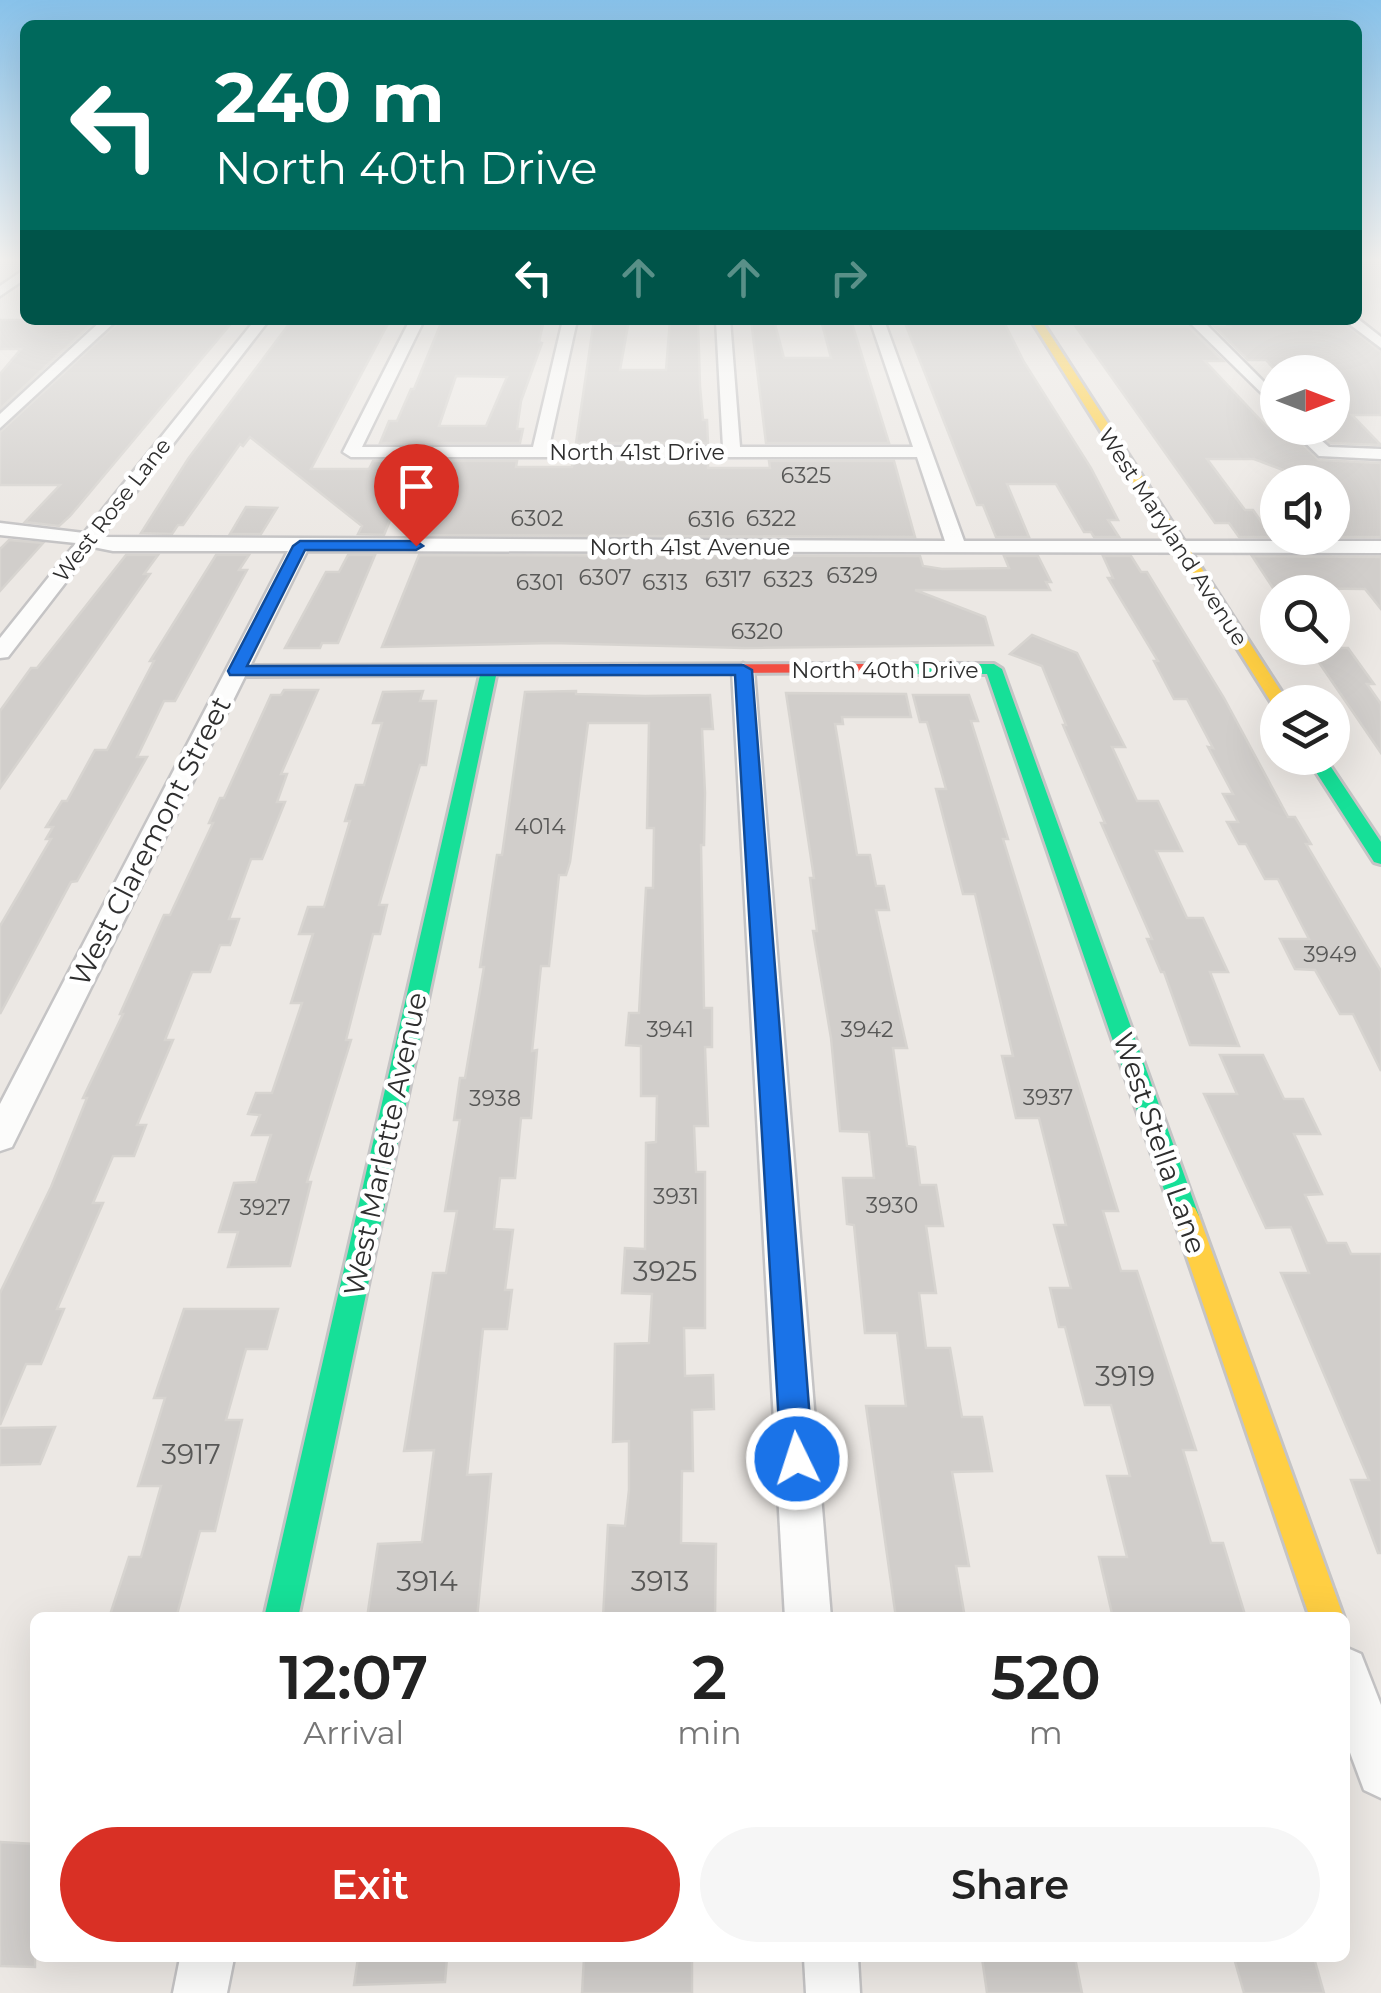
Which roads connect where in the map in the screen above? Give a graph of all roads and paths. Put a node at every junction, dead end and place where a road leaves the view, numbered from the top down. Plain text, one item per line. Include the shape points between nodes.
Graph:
1 (74, 354) edge
2 (235, 354) edge
3 (400, 354) edge
4 (562, 354) edge
5 (725, 354) edge
6 (889, 354) edge
7 (1057, 354) edge
8 (1228, 354) edge
9 (1260, 387) edge
10 (0, 423) edge
11 (1317, 445) edge
12 (540, 452) junction
13 (732, 452) junction
14 (923, 452) junction
15 (1381, 454) edge
16 (0, 528) edge
17 (87, 542) junction
18 (300, 546) junction
19 (1381, 547) edge
20 (957, 548) junction
21 (1178, 548) junction
22 (0, 652) edge
23 (994, 669) joint
24 (743, 670) junction
25 (236, 671) junction
26 (489, 671) junction
27 (1269, 685) edge
28 (1327, 775) edge
29 (1381, 857) edge
30 (0, 1137) edge
31 (282, 1612) edge
32 (808, 1612) edge
33 (1324, 1612) edge
34 (1350, 1684) edge
35 (1381, 1773) edge
36 (206, 1962) edge
37 (831, 1962) edge
38 (200, 1993) edge
39 (833, 1993) edge

1 - 10 street
2 - 17 street, West Rose Lane
3 - 12 street, North 41st Drive via 351,452
4 - 12 street
5 - 13 street
6 - 14 street
7 - 21 street, West Maryland Avenue
8 - 9 street
11 - 15 street via 1325,452
12 - 13 street, North 41st Drive
13 - 14 street, North 41st Drive
14 - 20 street
16 - 17 street, North 41st Avenue
17 - 18 street, North 41st Avenue
17 - 22 street, West Rose Lane
18 - 20 street, North 41st Avenue
18 - 25 street, West Claremont Street
19 - 21 street, North 41st Avenue
20 - 21 street, North 41st Avenue
21 - 27 street, West Maryland Avenue
23 - 24 street, North 40th Drive
23 - 33 street, West Stella Lane
24 - 26 street, North 40th Drive
24 - 32 street
25 - 26 street, North 40th Drive
25 - 30 street, West Claremont Street
26 - 31 street, West Marlette Avenue
28 - 29 street
34 - 35 street
36 - 38 street
37 - 39 street

